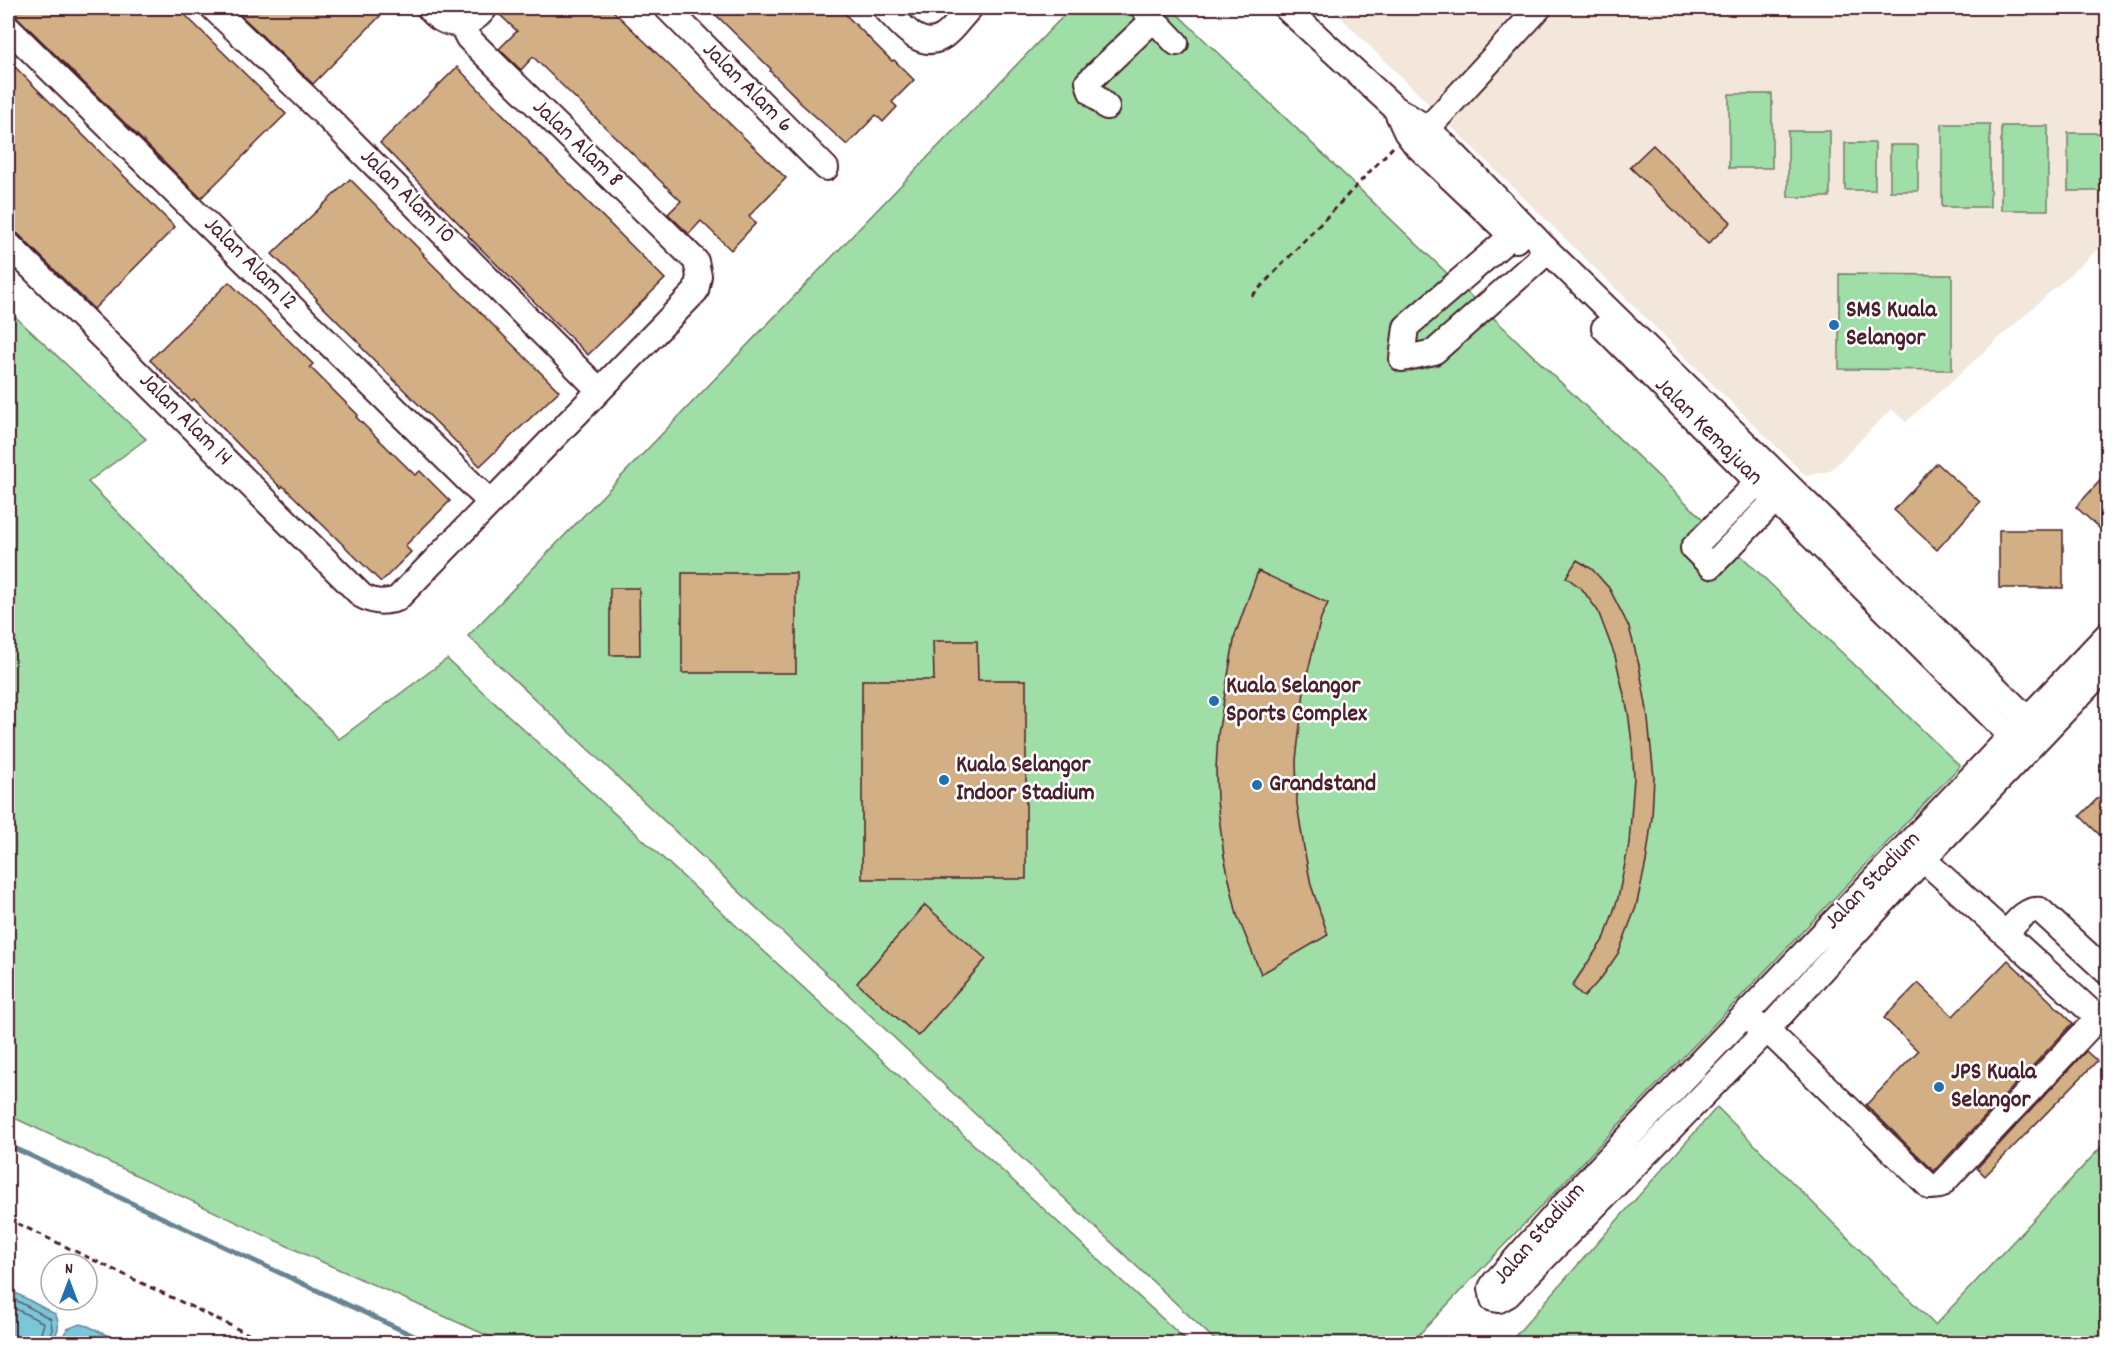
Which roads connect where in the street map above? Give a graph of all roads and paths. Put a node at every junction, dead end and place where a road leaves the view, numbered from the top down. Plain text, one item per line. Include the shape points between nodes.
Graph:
1 (213, 8) edge
2 (429, 8) edge
3 (485, 8) edge
4 (667, 8) edge
5 (885, 8) edge
6 (970, 8) edge
7 (1286, 8) edge
8 (1539, 8) edge
9 (1149, 13) edge
10 (461, 24) junction
11 (8, 28) edge
12 (1176, 43) dead end
13 (1107, 107) dead end
14 (1416, 135) junction
15 (826, 168) dead end
16 (1518, 231) junction
17 (8, 244) edge
18 (1541, 254) junction
19 (1252, 296) dead end
20 (599, 390) junction
21 (1773, 484) junction
22 (490, 502) junction
23 (2108, 634) edge
24 (2108, 665) edge
25 (2036, 726) junction
26 (2019, 744) junction
27 (1923, 859) junction
28 (2006, 934) junction
29 (2108, 973) edge
30 (2103, 1013) edge
31 (1744, 1016) junction
32 (1767, 1030) junction
33 (8, 1219) edge
34 (269, 1344) edge

1 - 20 street, Jalan Alam 10
2 - 10 street via 442,21
3 - 10 street via 480,15
4 - 15 street, Jalan Alam 6
5 - 6 street via 914,38 930,41 944,36
7 - 14 street, Jalan Kemajuan via 1395,108
8 - 14 street
9 - 12 street
9 - 13 street via 1088,82 1090,92
10 - 20 street, Jalan Alam 8 via 468,38 696,261 696,291
11 - 22 street, Jalan Alam 12
14 - 16 street, Jalan Kemajuan
14 - 19 path
16 - 18 street, Jalan Kemajuan
16 - 18 street via 1406,327 1402,360 1434,352
17 - 22 street, Jalan Alam 14 via 362,596 373,602 397,598
18 - 21 street, Jalan Kemajuan
20 - 22 street
21 - 25 street, Jalan Kemajuan
21 - 26 street, Jalan Kemajuan
23 - 25 street, Jalan Stadium
24 - 25 street, Jalan Stadium
25 - 26 street, Jalan Stadium
26 - 27 street, Jalan Stadium
26 - 31 street, Jalan Stadium
27 - 28 street
27 - 32 street, Jalan Stadium
28 - 29 street via 2025,913 2040,910
28 - 30 street
30 - 32 street via 1935,1187 1930,1187
31 - 32 street
31 - 32 street, Jalan Stadium via 1494,1283 1493,1299 1508,1295
33 - 34 path

